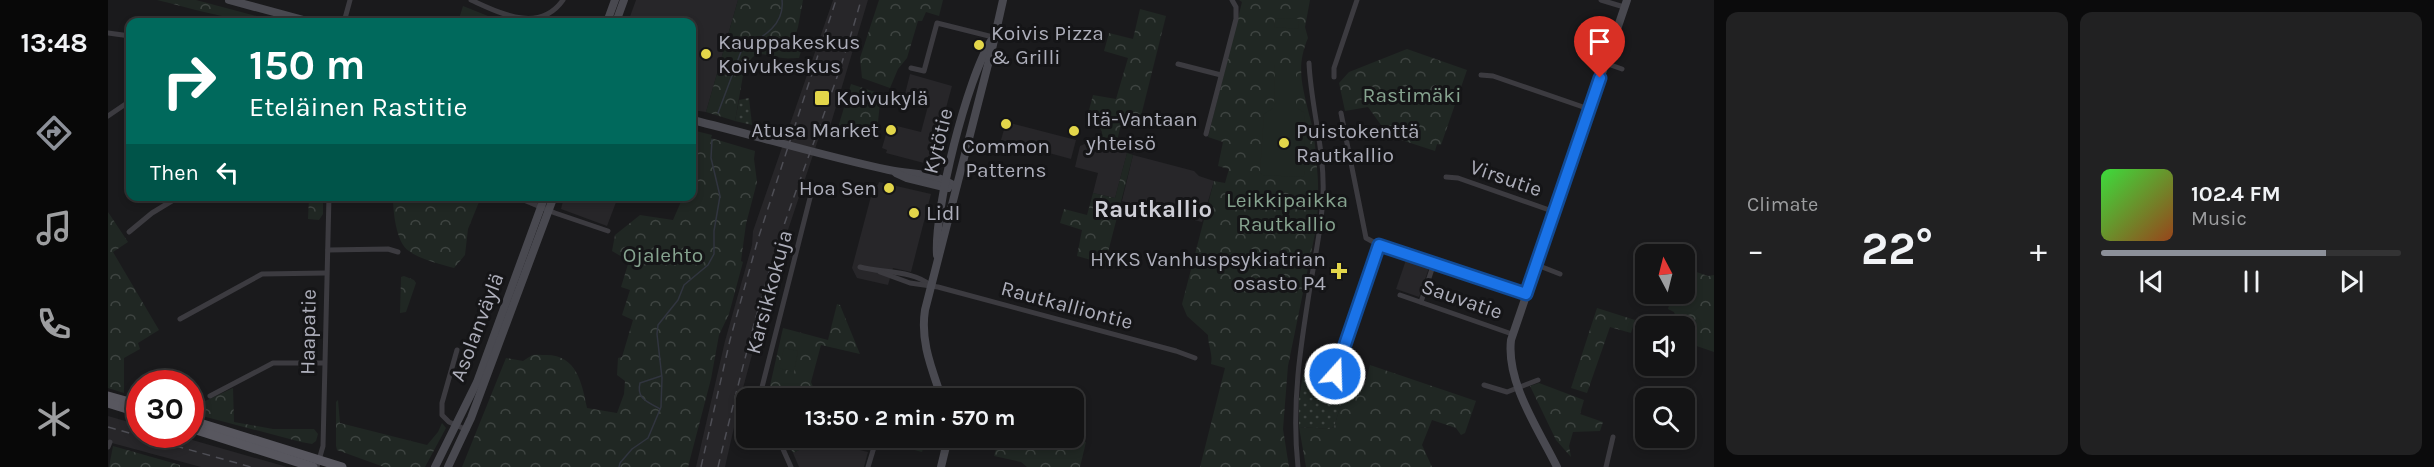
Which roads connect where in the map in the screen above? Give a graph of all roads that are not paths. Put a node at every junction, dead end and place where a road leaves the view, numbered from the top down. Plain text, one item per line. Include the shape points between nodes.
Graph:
1 (228, 0) edge
2 (350, 0) edge
3 (471, 0) edge
4 (563, 0) edge
5 (615, 0) edge
6 (624, 0) edge
7 (1003, 0) edge
8 (1232, 0) edge
9 (1357, 0) edge
10 (1601, 0) edge
11 (1625, 4) edge
12 (296, 18) edge
13 (345, 18) edge
14 (516, 18) edge
15 (528, 18) edge
16 (608, 18) edge
17 (617, 18) edge
18 (108, 33) edge
19 (126, 35) edge
20 (993, 37) junction
21 (1310, 63) dead end
22 (1605, 63) junction
23 (1178, 64) dead end
24 (911, 68) dead end
25 (1622, 69) dead end
26 (1221, 75) junction
27 (1481, 75) dead end
28 (1334, 77) dead end
29 (126, 104) edge
30 (1589, 109) junction
31 (1341, 113) dead end
32 (108, 116) edge
33 (696, 121) edge
34 (1206, 134) dead end
35 (1446, 177) dead end
36 (946, 184) junction
37 (956, 187) junction
38 (811, 194) dead end
39 (172, 201) edge
40 (329, 201) edge
41 (526, 201) edge
42 (545, 201) edge
43 (551, 201) edge
44 (545, 209) junction
45 (1555, 212) junction
46 (608, 231) dead end
47 (129, 232) dead end
48 (1379, 245) junction
49 (328, 250) junction
50 (398, 252) dead end
51 (937, 258) junction
52 (1434, 263) junction
53 (1537, 266) junction
54 (860, 267) dead end
55 (326, 273) junction
56 (1560, 274) dead end
57 (930, 285) junction
58 (1526, 294) junction
59 (1401, 295) dead end
60 (1421, 302) junction
61 (180, 319) dead end
62 (1512, 334) junction
63 (457, 350) dead end
64 (1195, 358) dead end
65 (324, 363) junction
66 (1335, 374) dead end
67 (1538, 380) dead end
68 (1484, 385) dead end
69 (762, 388) edge
70 (938, 388) edge
71 (1518, 388) junction
72 (108, 396) edge
73 (210, 396) dead end
74 (126, 401) edge
75 (108, 403) edge
76 (126, 409) edge
77 (204, 425) edge
78 (456, 425) junction
79 (467, 430) junction
80 (204, 432) edge
81 (1613, 437) dead end
82 (782, 448) edge
83 (874, 448) edge
84 (946, 448) edge
85 (316, 465) edge
86 (342, 467) edge
87 (435, 467) edge
88 (448, 467) edge
89 (791, 467) edge
90 (868, 467) edge
91 (941, 467) edge
92 (1298, 467) edge
93 (1557, 467) edge
94 (1606, 467) edge

1 - 12 street
2 - 13 street
3 - 14 street
4 - 15 street via 546,16
5 - 16 street
6 - 17 street
7 - 20 street, Kytötie
8 - 26 street via 1236,20
9 - 28 street
10 - 11 street
11 - 22 street
18 - 19 street
20 - 24 street via 937,23 924,71
20 - 36 street, Kytötie via 968,99
20 - 37 street, Kytötie
21 - 92 street via 1323,193 1295,386
22 - 25 street
22 - 30 street
23 - 26 street
26 - 34 street
27 - 30 street
29 - 32 street
30 - 45 street
31 - 48 street via 1365,236
33 - 36 street
35 - 45 street, Virsutie
36 - 37 street
36 - 51 street, Kytötie
37 - 51 street, Kytötie
38 - 69 street, Karsikkokuja
39 - 47 street
40 - 49 street, Haapatie
41 - 44 street
42 - 44 street, Asolanväylä
43 - 44 street, Asolanväylä
44 - 46 street
44 - 78 street, Asolanväylä via 477,382
44 - 79 street, Asolanväylä
45 - 53 street
48 - 52 street
48 - 66 street
49 - 50 street
49 - 55 street, Haapatie
51 - 57 street, Kytötie
52 - 58 street
52 - 60 street
53 - 56 street
53 - 58 street
54 - 57 street, Rautkalliontie
55 - 61 street via 262,274
55 - 65 street, Haapatie
57 - 64 street, Rautkalliontie
57 - 70 street, Kytötie via 923,331
58 - 62 street
59 - 60 street, Sauvatie
60 - 62 street, Sauvatie
62 - 71 street via 1510,357
63 - 78 street via 442,403 442,415
65 - 73 street via 273,363
65 - 85 street, Haapatie via 323,446
67 - 71 street
68 - 71 street via 1507,392
71 - 93 street
72 - 74 main road
75 - 76 main road
77 - 85 main road
78 - 79 street
78 - 87 street, Asolanväylä
79 - 88 street, Asolanväylä
80 - 85 main road
81 - 94 street
82 - 89 street
83 - 90 street
84 - 91 street
85 - 86 main road

